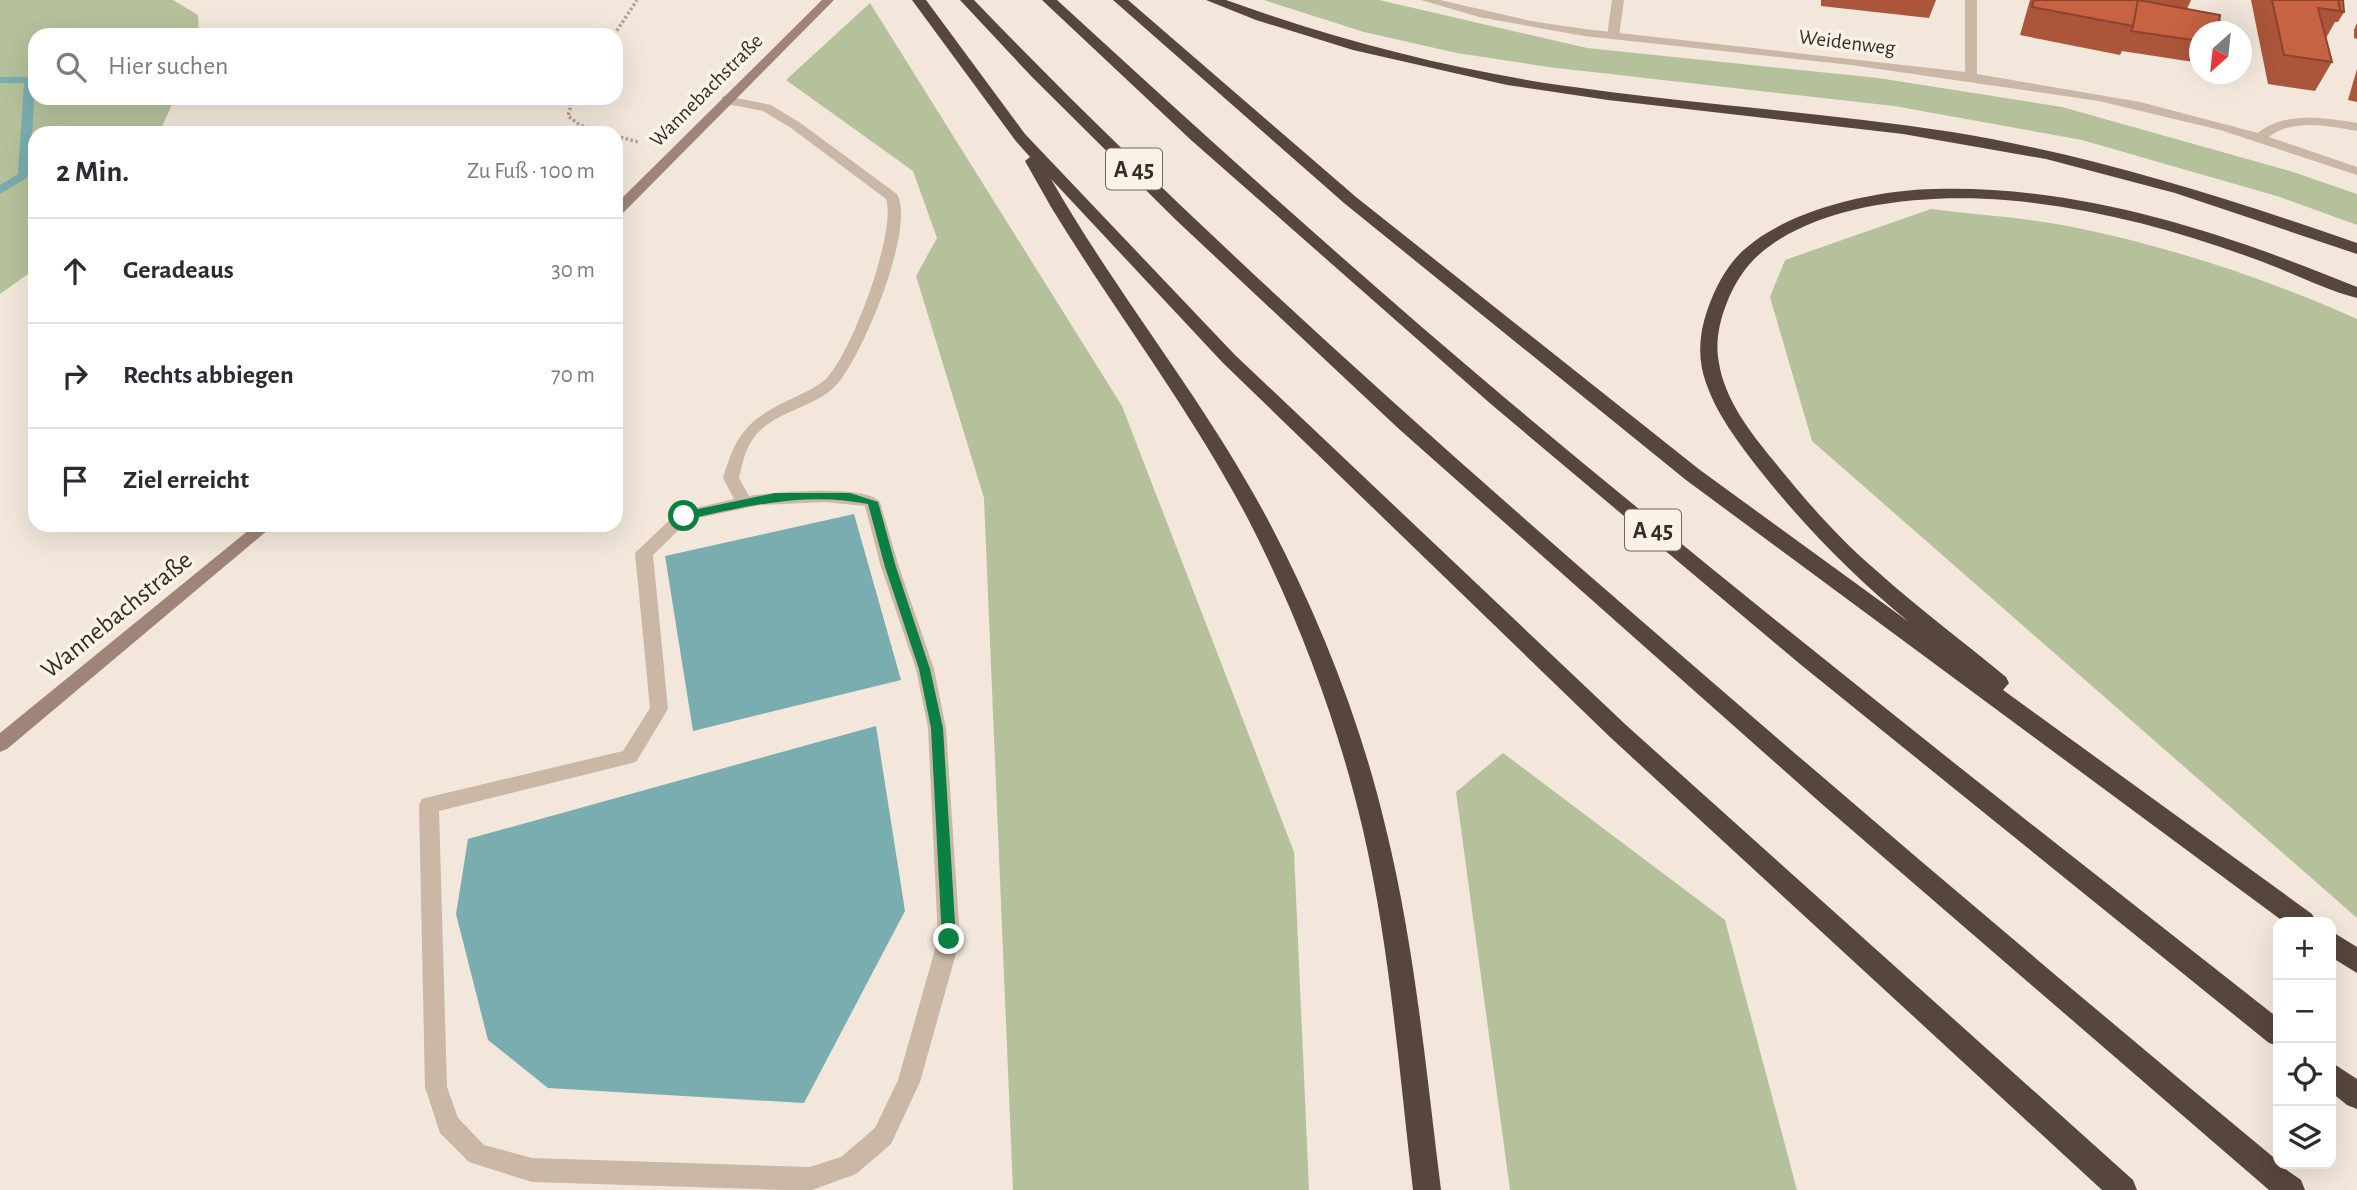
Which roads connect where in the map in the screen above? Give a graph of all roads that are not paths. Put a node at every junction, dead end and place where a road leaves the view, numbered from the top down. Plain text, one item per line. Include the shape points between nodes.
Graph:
1 (828, 0) edge
2 (967, 0) edge
3 (1049, 0) edge
4 (1120, 0) edge
5 (1213, 0) edge
6 (1427, 0) edge
7 (1618, 0) edge
8 (1971, 0) edge
9 (919, 1) edge
10 (1613, 36) junction
11 (1971, 77) junction
12 (726, 100) junction
13 (2357, 127) edge
14 (1020, 137) junction
15 (2260, 138) junction
16 (2357, 171) edge
17 (623, 205) edge
18 (2357, 249) edge
19 (2357, 292) edge
20 (744, 502) junction
21 (257, 532) edge
22 (0, 744) edge
23 (2125, 792) junction
24 (2296, 917) edge
25 (2336, 946) edge
26 (2357, 962) edge
27 (2273, 1030) edge
28 (2336, 1079) edge
29 (2357, 1096) edge
30 (1427, 1190) edge
31 (2123, 1190) edge
32 (2291, 1190) edge

1 - 12 main road, Wannebachstraße
2 - 32 highway, A 45 via 1121,157 1455,469 1733,714
3 - 27 highway, A 45 via 1382,300 1643,522
4 - 23 highway via 1350,200 1693,475
5 - 18 highway via 1324,39 1446,68 1605,96 1942,136 2049,156 2217,200
6 - 10 street, Weidenweg
7 - 10 street
8 - 11 street
9 - 14 highway
10 - 11 street, Weidenweg
11 - 15 street, Weidenweg via 2117,101
12 - 17 main road, Wannebachstraße
12 - 20 street via 767,107 795,125 892,197 896,211 888,256 845,365 822,388 777,412 745,438 731,478
13 - 15 street via 2283,125 2269,128
14 - 30 highway via 1060,210 1214,442 1301,608 1337,703 1374,825 1399,956
14 - 31 highway via 1229,359 1618,731
15 - 16 street, Weidenweg
19 - 23 highway via 2164,223 2059,202 1954,194 1894,197 1817,215 1756,245 1723,289 1709,343 1711,371 1740,431 1778,481 1885,591
20 - 20 street via 684,516 644,553 659,709 629,757 429,805 436,1087 448,1125 477,1154 532,1170 810,1179 848,1166 883,1136 909,1082 949,939 937,728 925,669 872,502 850,497 775,497
21 - 22 main road, Wannebachstraße
23 - 24 highway
25 - 26 highway
28 - 29 highway

